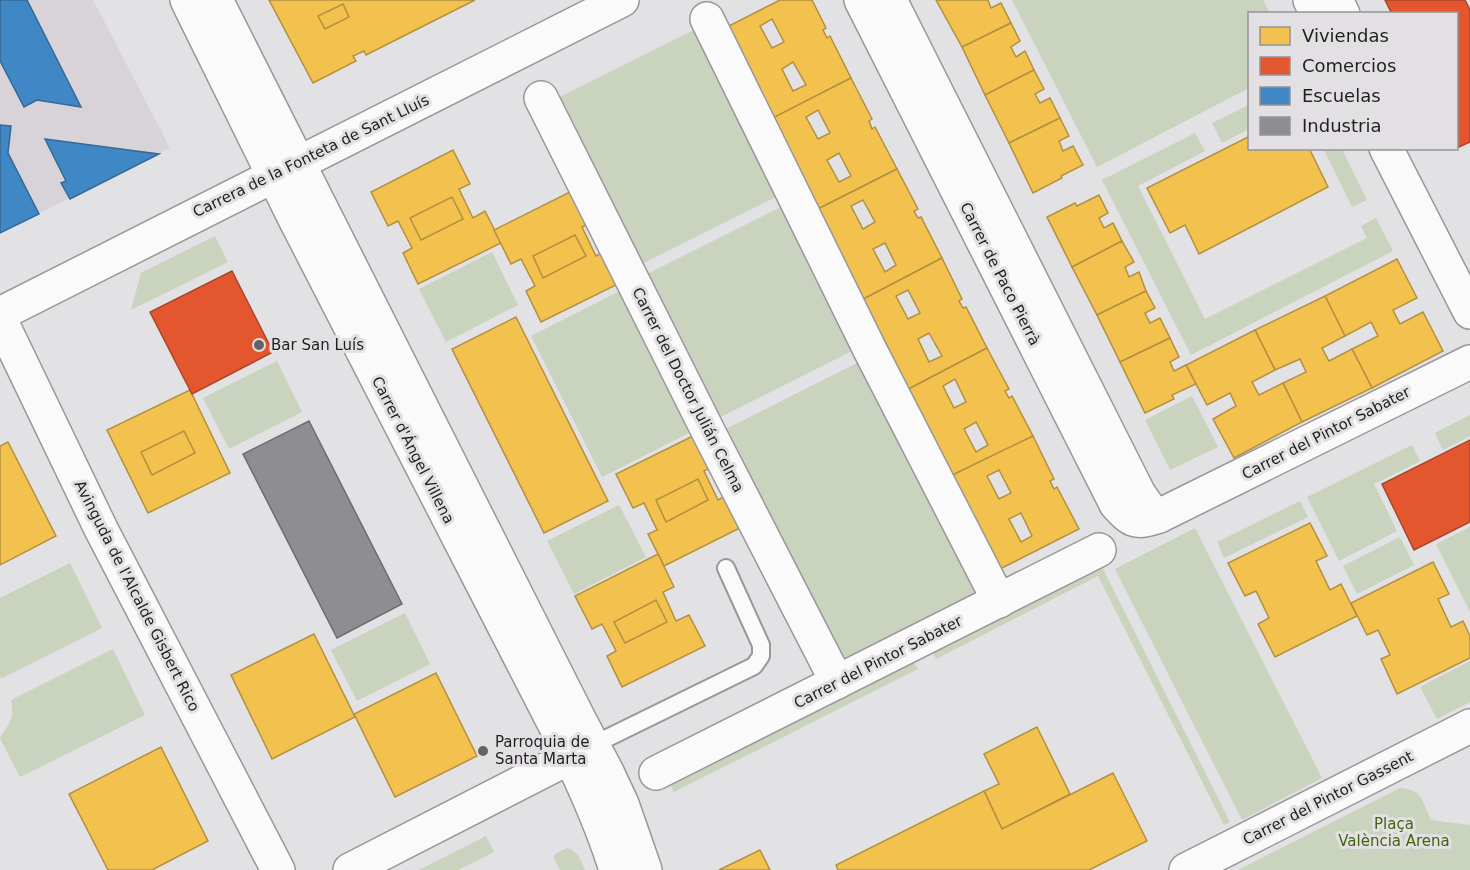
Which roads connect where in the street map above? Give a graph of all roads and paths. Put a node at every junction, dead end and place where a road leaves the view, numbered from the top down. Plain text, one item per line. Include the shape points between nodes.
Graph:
1 (187, 0) edge
2 (216, 0) edge
3 (622, 0) edge
4 (861, 0) edge
5 (890, 0) edge
6 (706, 19) dead end
7 (541, 98) dead end
8 (1387, 150) edge
9 (1412, 150) edge
10 (285, 170) junction
11 (1470, 266) edge
12 (1470, 312) edge
13 (0, 314) edge
14 (0, 319) edge
15 (1470, 362) edge
16 (1171, 511) junction
17 (1098, 550) dead end
18 (726, 567) dead end
19 (999, 601) junction
20 (837, 682) junction
21 (1470, 726) edge
22 (582, 751) junction
23 (656, 773) dead end
24 (278, 870) edge
25 (350, 870) edge
26 (616, 870) edge
27 (645, 870) edge
28 (1186, 870) edge

1 - 10 street, Carrer d'Ángel Villena
2 - 10 street, Carrer d'Ángel Villena
3 - 10 street, Carrera de la Fonteta de Sant Lluís
4 - 16 street, Carrer de Paco Pierrà via 1116,504 1127,517 1143,521
5 - 16 street, Carrer de Paco Pierrà via 1139,494 1148,507
6 - 19 street
7 - 20 street, Carrer del Doctor Julián Celma
8 - 12 street
9 - 11 street
10 - 13 street, Carrera de la Fonteta de Sant Lluís
10 - 22 street, Carrer d'Ángel Villena
14 - 24 street, Avinguda de l'Alcalde Gisbert Rico via 101,529
15 - 16 street, Carrer del Pintor Sabater
17 - 19 street, Carrer del Pintor Sabater
18 - 22 lane via 761,645 761,656 754,666
19 - 20 street, Carrer del Pintor Sabater
20 - 23 street, Carrer del Pintor Sabater
21 - 28 street, Carrer del Pintor Gassent
22 - 25 street
22 - 26 street, Carrer d'Ángel Villena via 594,808
22 - 27 street, Carrer d'Ángel Villena via 622,804

